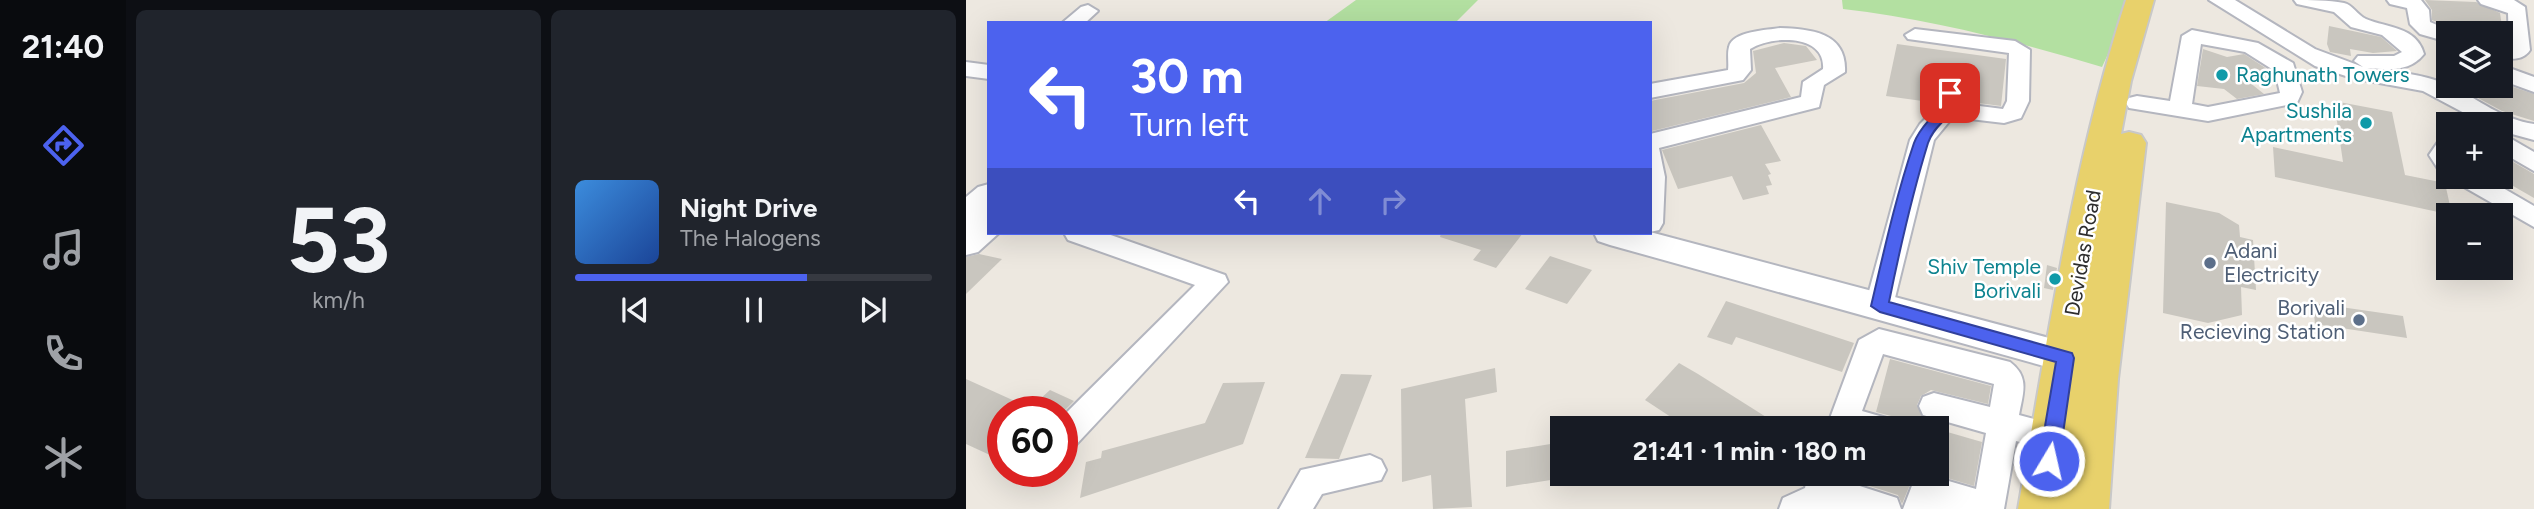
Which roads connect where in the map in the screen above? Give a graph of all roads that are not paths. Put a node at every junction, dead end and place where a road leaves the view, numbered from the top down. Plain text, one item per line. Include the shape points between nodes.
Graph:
1 (2140, 0) edge
2 (2163, 0) edge
3 (2240, 0) edge
4 (2304, 0) edge
5 (2397, 0) edge
6 (2488, 0) edge
7 (2220, 6) edge
8 (2436, 33) edge
9 (1915, 35) dead end
10 (2216, 39) junction
11 (2513, 52) edge
12 (966, 69) edge
13 (987, 72) edge
14 (2513, 77) edge
15 (2436, 85) edge
16 (2534, 85) edge
17 (1652, 91) edge
18 (2463, 98) edge
19 (2137, 103) junction
20 (2180, 110) junction
21 (2534, 132) edge
22 (1652, 142) edge
23 (2513, 149) edge
24 (2534, 163) edge
25 (1652, 169) edge
26 (1652, 188) edge
27 (2486, 189) edge
28 (987, 197) edge
29 (966, 215) edge
30 (2534, 218) edge
31 (987, 225) edge
32 (1652, 233) edge
33 (1083, 235) edge
34 (966, 243) edge
35 (1880, 306) junction
36 (2082, 361) junction
37 (1934, 406) dead end
38 (1845, 416) edge
39 (1078, 422) edge
40 (2003, 424) junction
41 (2053, 438) junction
42 (1370, 470) dead end
43 (1822, 486) edge
44 (1295, 509) edge
45 (1795, 509) edge
46 (1830, 509) edge
47 (1885, 509) edge
48 (1919, 509) edge
49 (2042, 509) edge
50 (2085, 509) edge

1 - 36 main road, Devidas Road via 2115,81
2 - 19 main road, Devidas Road
3 - 4 street via 2301,29 2333,55 2398,63 2413,54 2411,47 2389,30 2358,23 2341,8
5 - 8 street via 2414,4 2420,24
6 - 11 street via 2518,11 2520,50
7 - 10 street
7 - 15 street via 2264,23 2339,69
9 - 35 street via 1957,49 2020,50 2018,101 2013,113 2004,116 1949,101 1928,128 1899,221
10 - 20 street via 2192,36
10 - 20 street via 2251,47 2285,68 2289,98 2208,114
12 - 13 street
14 - 16 street
17 - 22 street via 1735,75 1740,70 1739,46 1752,39 1794,34 1811,37 1828,45 1835,58 1834,72 1814,82 1811,102
18 - 21 street via 2505,125
19 - 20 street
19 - 36 main road, Devidas Road via 2114,232
23 - 24 street
25 - 26 street
27 - 30 street
28 - 29 street
31 - 34 street
32 - 35 street
33 - 39 street via 1215,282
35 - 36 street
36 - 41 main road, Devidas Road
36 - 50 main road, Devidas Road
37 - 40 street
38 - 40 street via 1869,348 1879,341 2000,371 2010,379
40 - 41 street
40 - 48 street via 1990,503 1983,506 1928,490
41 - 49 main road, Devidas Road
42 - 44 street via 1312,481
43 - 47 street
45 - 46 street via 1810,502

